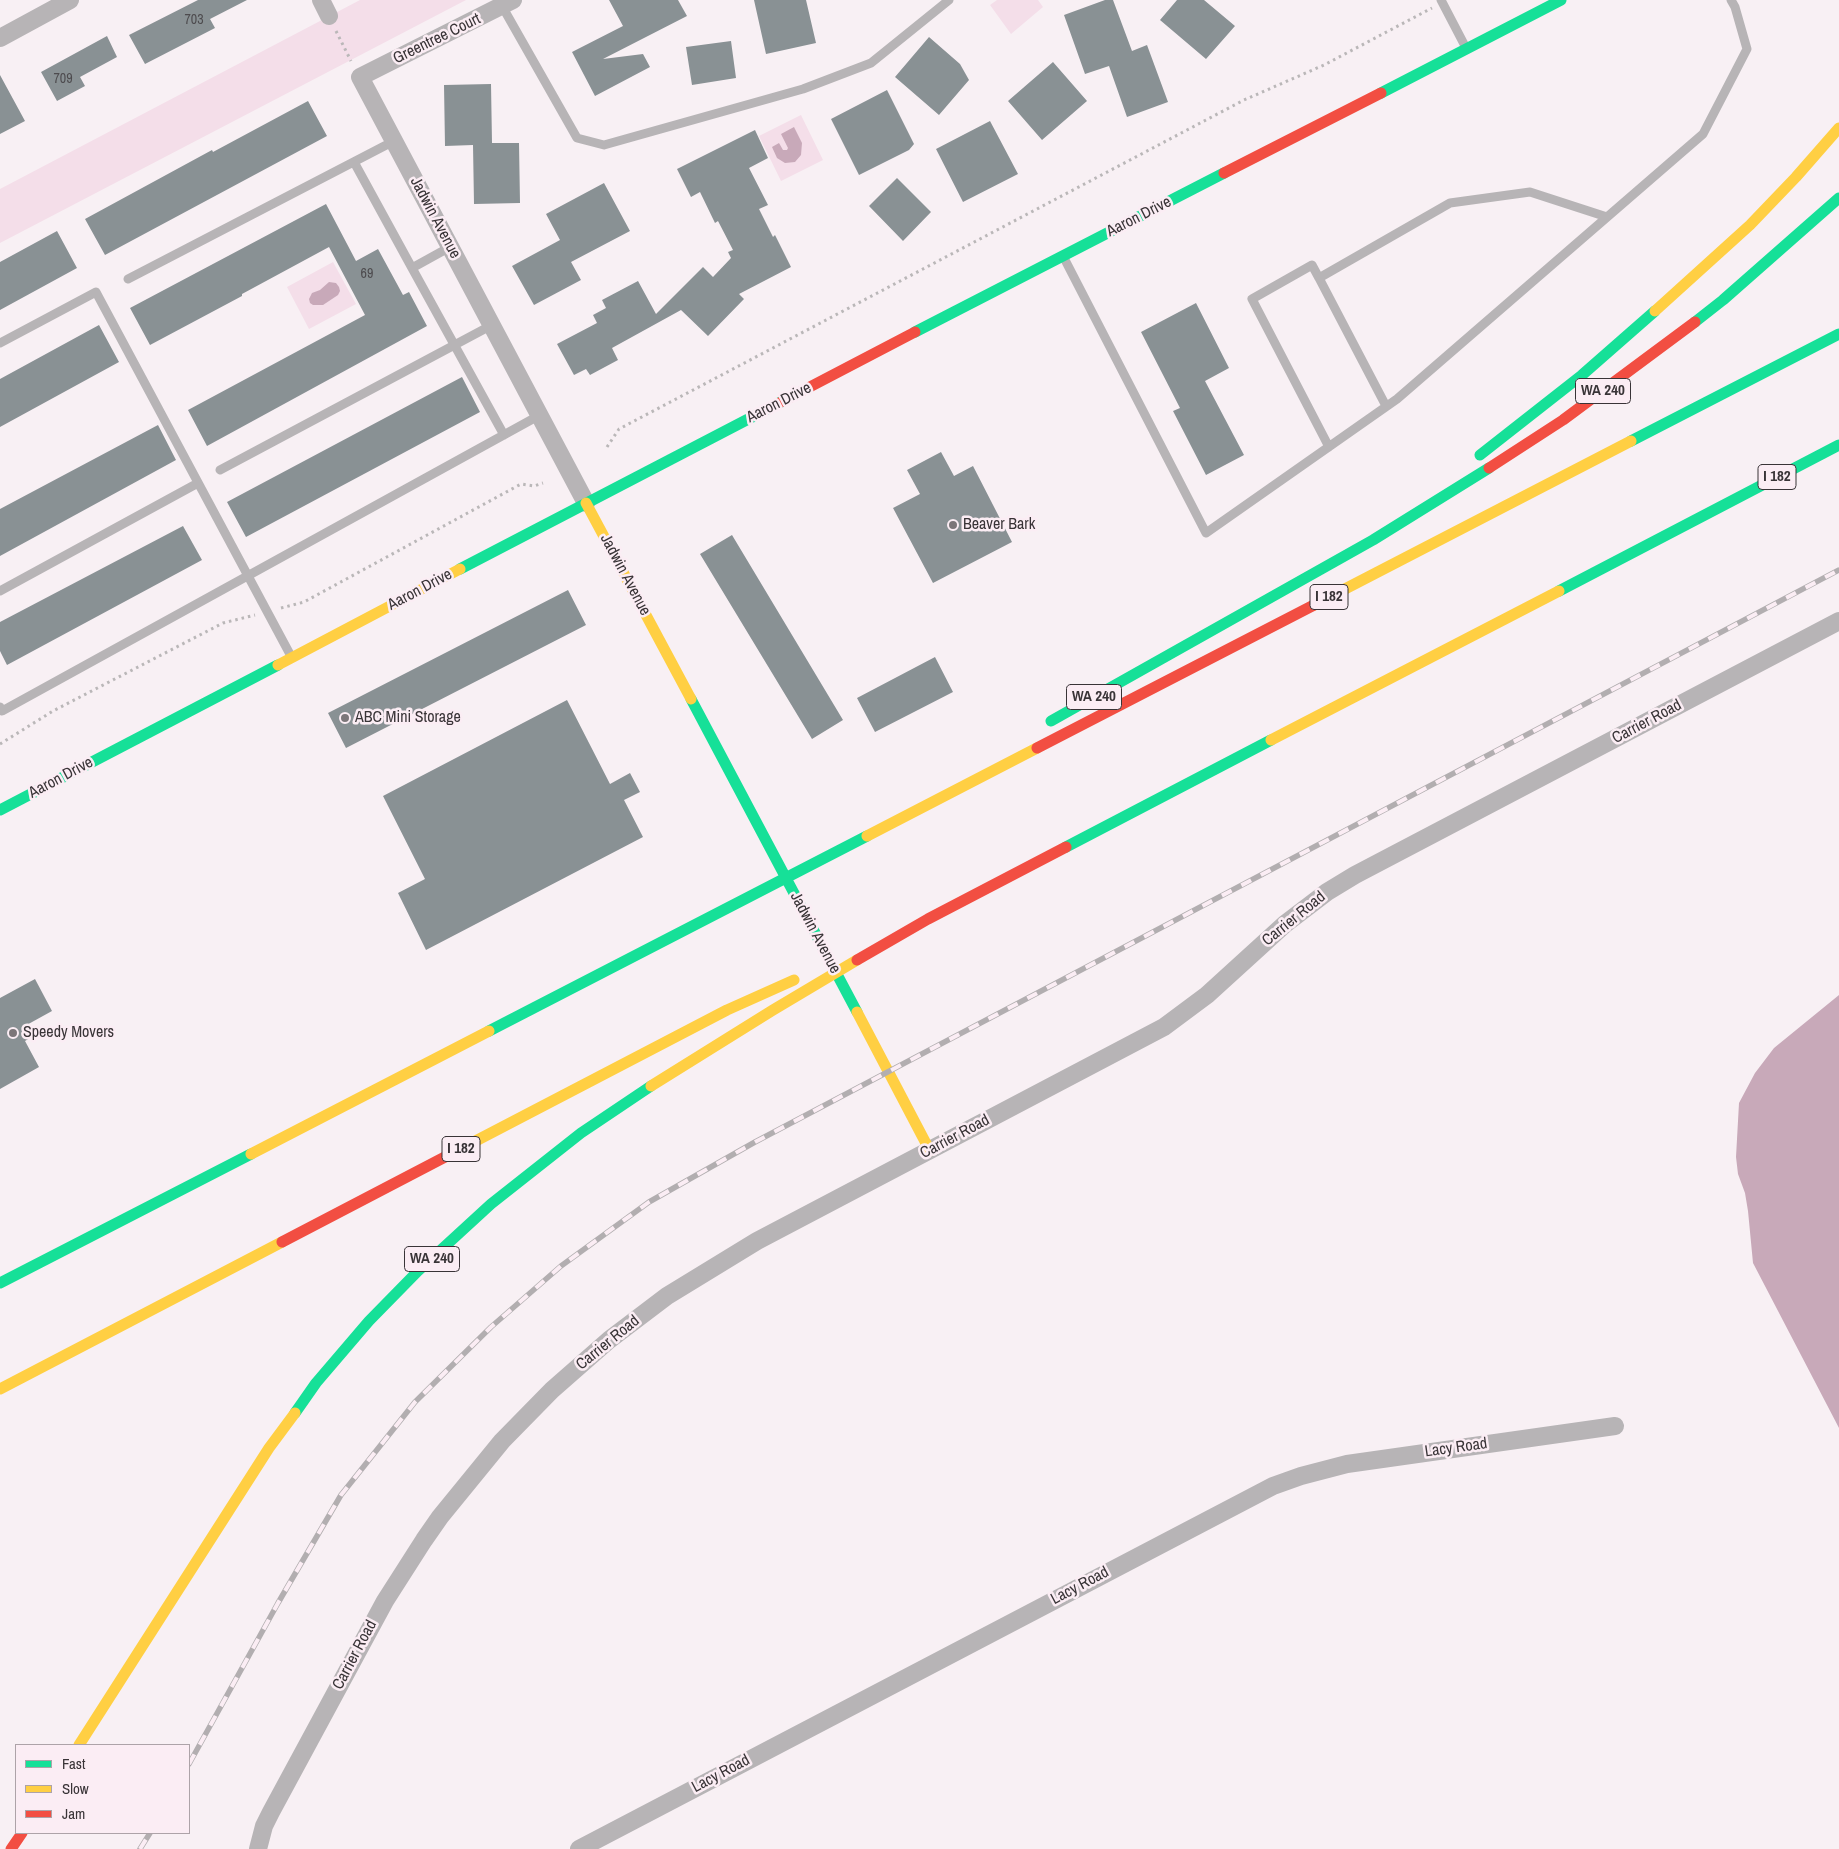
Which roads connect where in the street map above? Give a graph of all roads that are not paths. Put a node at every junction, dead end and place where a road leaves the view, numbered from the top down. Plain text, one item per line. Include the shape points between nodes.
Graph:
1 (70, 0) edge
2 (320, 0) edge
3 (949, 0) edge
4 (1561, 0) edge
5 (1731, 0) edge
6 (1442, 1) edge
7 (508, 3) edge
8 (329, 16) road end
9 (0, 38) edge
10 (1466, 49) junction
11 (360, 77) joint
12 (1839, 128) edge
13 (394, 141) junction
14 (354, 162) junction
15 (1839, 198) edge
16 (1607, 217) junction
17 (450, 247) junction
18 (1063, 256) junction
19 (412, 268) junction
20 (1319, 278) junction
21 (128, 279) dead end
22 (492, 325) junction
23 (1839, 334) edge
24 (0, 344) edge
25 (454, 345) junction
26 (1386, 406) junction
27 (540, 415) junction
28 (504, 435) junction
29 (1839, 445) edge
30 (1329, 446) junction
31 (1839, 455) edge
32 (1474, 460) dead end
33 (220, 470) dead end
34 (1450, 479) dead end
35 (198, 483) junction
36 (586, 503) junction
37 (1715, 510) junction
38 (1373, 540) junction
39 (248, 576) junction
40 (0, 591) edge
41 (1839, 621) edge
42 (292, 657) junction
43 (0, 707) edge
44 (1044, 724) dead end
45 (908, 802) dead end
46 (0, 810) edge
47 (819, 861) junction
48 (928, 920) junction
49 (823, 967) dead end
50 (806, 975) dead end
51 (930, 1151) junction
52 (0, 1283) edge
53 (0, 1389) edge
54 (1615, 1426) dead end
55 (80, 1744) edge
56 (21, 1834) edge
57 (11, 1849) edge
58 (258, 1849) edge
59 (579, 1849) edge

1 - 9 street
2 - 8 street
3 - 7 lane via 871,63 803,88 604,145 577,138
4 - 10 main road, Aaron Drive
5 - 16 lane via 1747,49 1703,134
6 - 10 lane
7 - 11 street, Greentree Court
10 - 18 main road, Aaron Drive
11 - 13 street, Jadwin Avenue
12 - 32 main road via 1750,225 1684,286 1582,375
13 - 14 lane
13 - 17 street, Jadwin Avenue
14 - 19 lane
14 - 21 lane
15 - 38 main road, WA 240 via 1723,300 1629,372 1516,451
16 - 20 lane via 1530,192 1450,203
16 - 26 lane
17 - 19 lane
17 - 22 street, Jadwin Avenue
18 - 30 lane via 1206,533
18 - 36 main road, Aaron Drive
19 - 25 lane
20 - 26 lane
20 - 30 lane via 1312,265 1252,299
22 - 25 lane
22 - 27 street, Jadwin Avenue
23 - 47 main road, I 182
24 - 35 lane via 96,292
25 - 28 lane
25 - 33 lane
26 - 30 lane
27 - 28 lane
27 - 36 street, Jadwin Avenue
28 - 39 lane
29 - 37 main road, I 182
31 - 37 main road
34 - 38 main road
35 - 39 lane
35 - 40 lane
36 - 42 main road, Aaron Drive
36 - 51 main road, Jadwin Avenue
37 - 48 main road, I 182
38 - 44 main road, WA 240
39 - 42 lane
39 - 43 lane via 2,711
41 - 51 street, Carrier Road via 1348,879 1304,908 1208,995 1164,1027
42 - 46 main road, Aaron Drive
45 - 47 main road
47 - 52 main road, I 182
48 - 49 main road, I 182
48 - 55 main road, WA 240 via 774,1010 581,1133 491,1204 418,1271 369,1321 316,1383 269,1448
50 - 53 main road, I 182 via 727,1010
51 - 58 street, Carrier Road via 756,1241 695,1278 609,1340 528,1414 440,1517 402,1573 271,1812
54 - 59 street, Lacy Road via 1347,1464 1273,1486
56 - 57 main road

